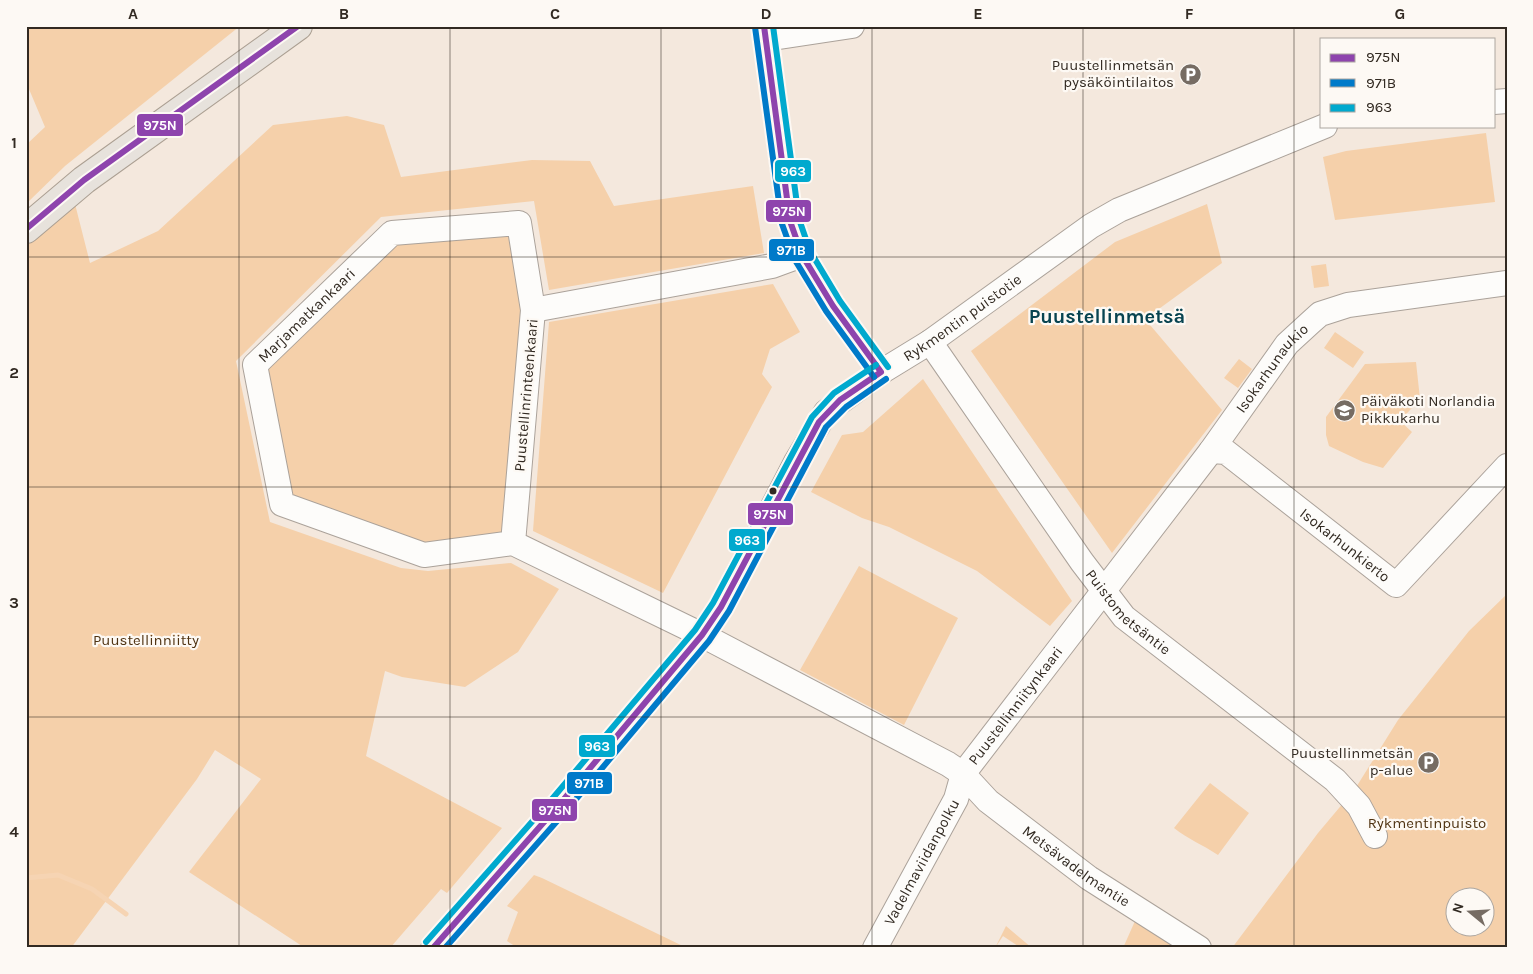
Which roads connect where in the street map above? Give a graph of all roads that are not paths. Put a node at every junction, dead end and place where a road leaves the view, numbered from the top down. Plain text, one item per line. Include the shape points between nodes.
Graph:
1 (298, 26) edge
2 (852, 26) edge
3 (765, 32) edge
4 (1320, 128) edge
5 (26, 229) edge
6 (802, 255) junction
7 (1507, 283) edge
8 (533, 310) junction
9 (930, 342) junction
10 (881, 372) junction
11 (1211, 451) junction
12 (1507, 466) edge
13 (513, 543) junction
14 (1104, 591) junction
15 (702, 635) junction
16 (963, 774) junction
17 (1375, 836) dead end
18 (433, 948) edge
19 (875, 948) edge
20 (1199, 948) edge

1 - 5 main road via 84,180
2 - 3 street
3 - 6 street via 790,221
4 - 9 street, Rykmentin puistotie via 1120,210 1091,226
6 - 8 street, Puustellinrinteenkaari via 772,266
6 - 10 street via 833,306
7 - 11 street, Isokarhunaukio via 1348,305 1320,314 1288,344
8 - 13 street, Puustellinrinteenkaari
8 - 13 street, Marjamatkankaari via 519,223 392,233 255,365 282,504 424,555
9 - 10 street, Rykmentin puistotie
9 - 14 street, Puistometsäntie
10 - 15 street, Rykmentin puistotie via 840,400 819,422 796,460 721,607
11 - 12 street, Isokarhunkierto via 1226,452 1396,585
11 - 14 street, Puustellinniitynkaari
13 - 15 street
14 - 16 street, Puustellinniitynkaari
14 - 17 street, Puistometsäntie via 1124,617 1335,780 1359,806
15 - 16 street, Puustellinniitynkaari
15 - 18 street, Rykmentin puistotie
16 - 19 street, Vadelmaviidanpolku via 956,799
16 - 20 street, Metsävadelmantie via 988,801 1089,878

